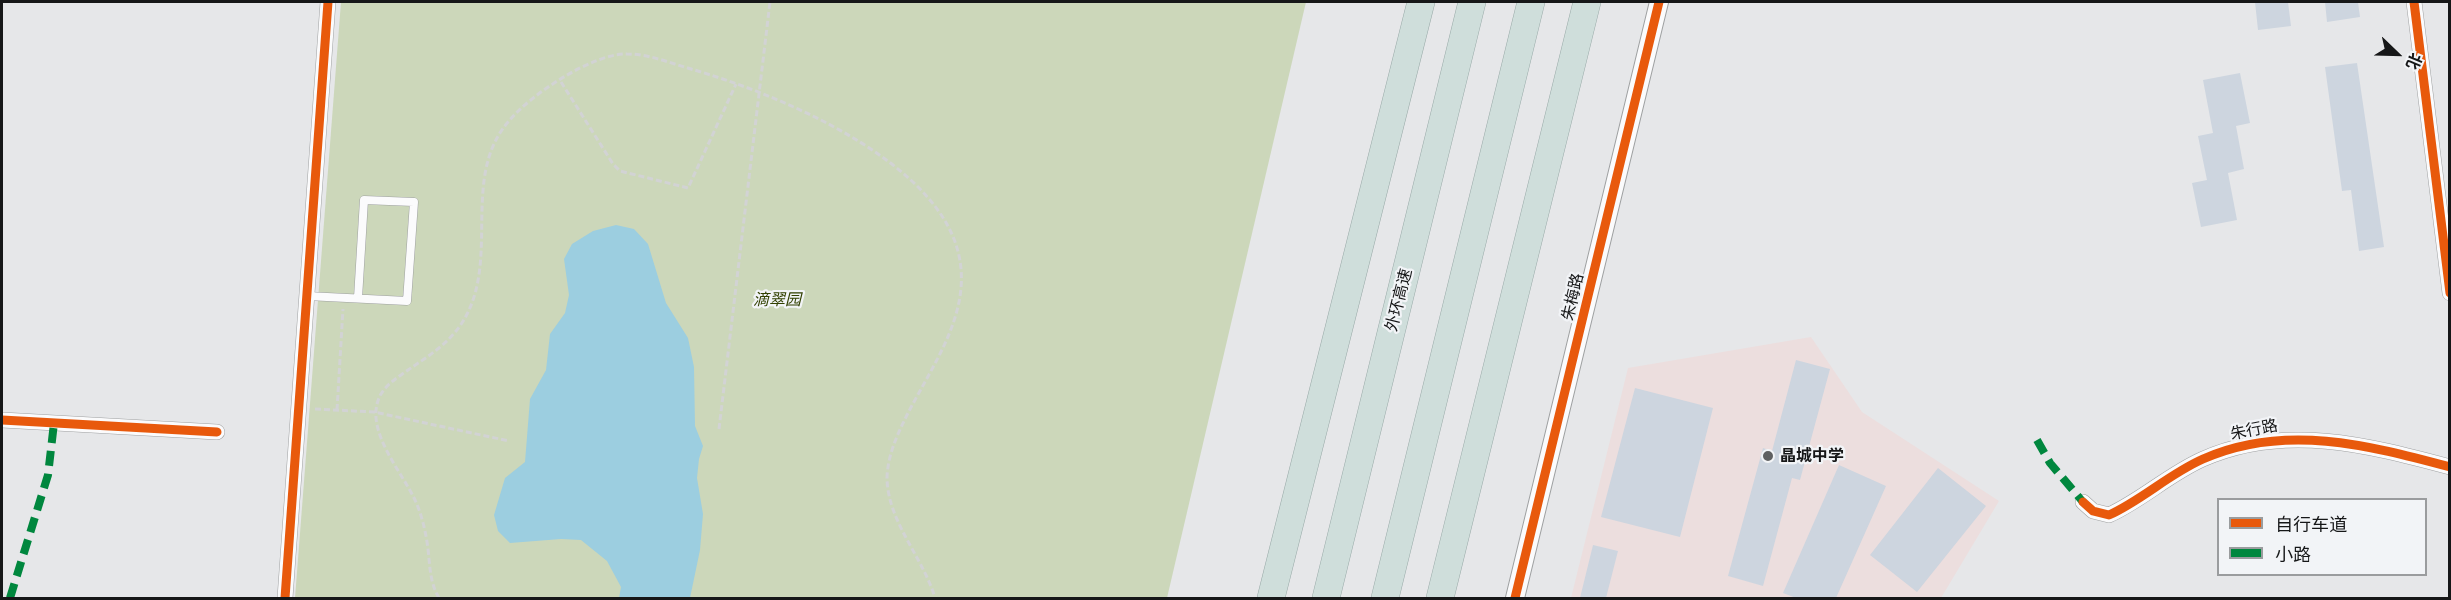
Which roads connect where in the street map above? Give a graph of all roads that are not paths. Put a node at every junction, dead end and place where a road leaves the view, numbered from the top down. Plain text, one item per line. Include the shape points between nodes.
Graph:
1 (328, 2) edge
2 (1420, 2) edge
3 (1472, 2) edge
4 (1531, 2) edge
5 (1587, 2) edge
6 (1659, 2) edge
7 (2414, 2) edge
8 (2450, 293) edge
9 (307, 296) junction
10 (358, 298) junction
11 (2, 420) edge
12 (217, 432) dead end
13 (2450, 467) edge
14 (2083, 502) dead end
15 (285, 598) edge
16 (1271, 598) edge
17 (1326, 598) edge
18 (1385, 598) edge
19 (1440, 598) edge
20 (1515, 598) edge

1 - 9 street
2 - 16 highway
3 - 17 highway, 外环高速
4 - 18 highway
5 - 19 highway
6 - 20 street, 朱梅路
7 - 8 street
9 - 10 lane
9 - 15 street
10 - 10 lane via 407,301 414,202 364,200
11 - 12 street
13 - 14 street, 朱行路 via 2358,444 2262,441 2204,459 2109,515 2093,511

